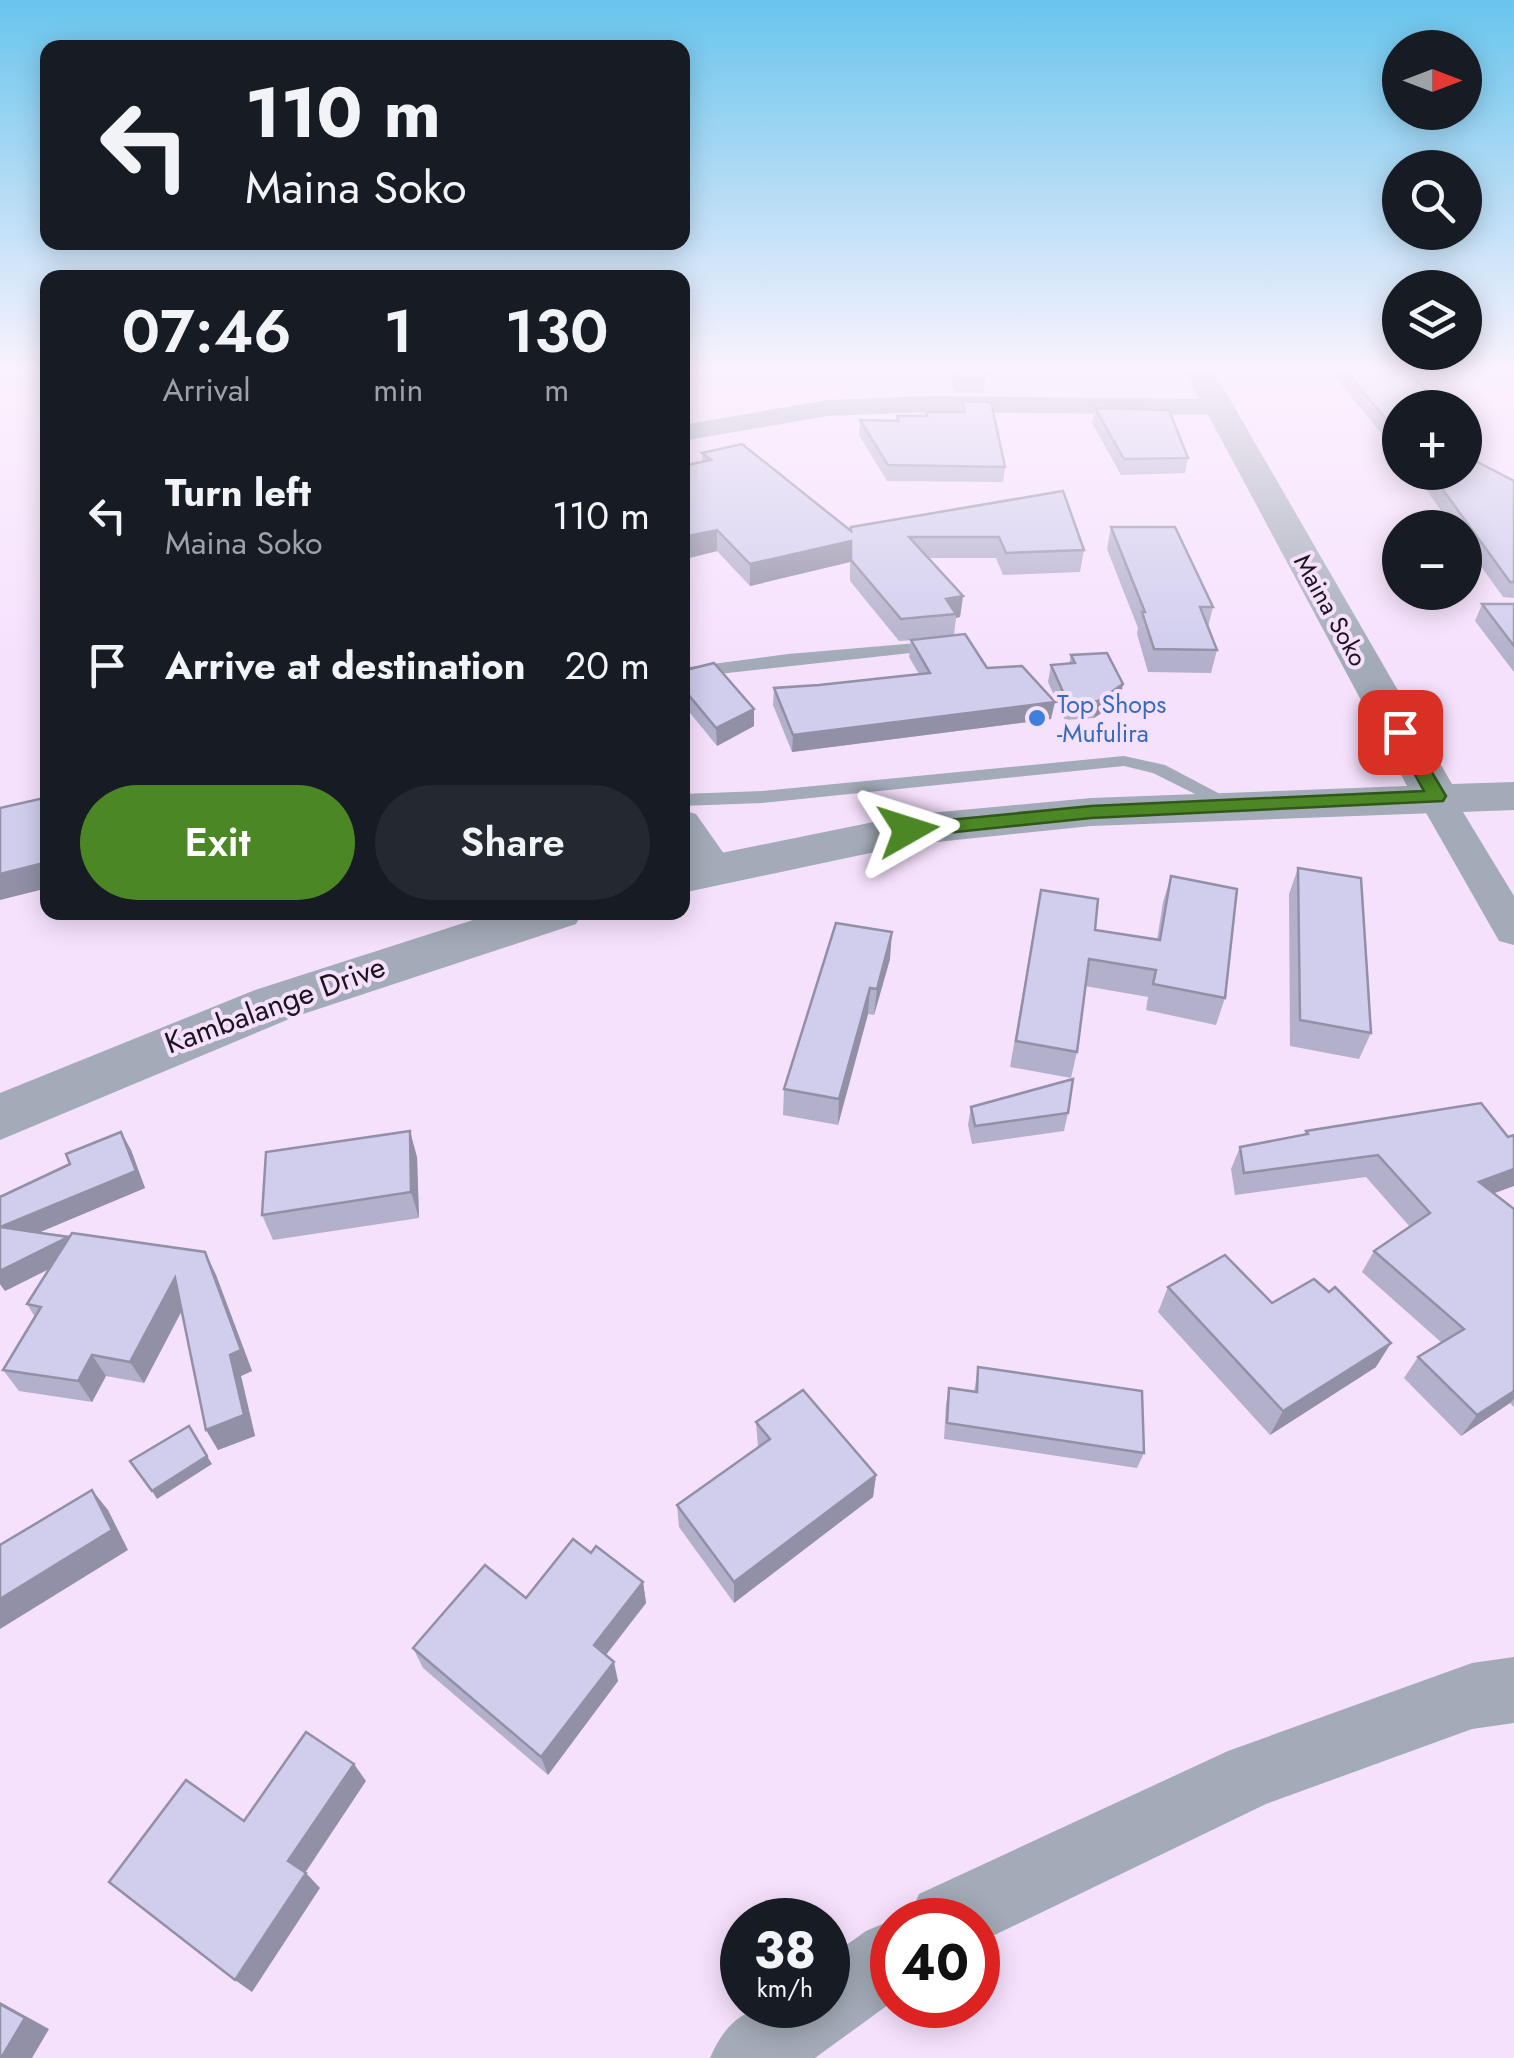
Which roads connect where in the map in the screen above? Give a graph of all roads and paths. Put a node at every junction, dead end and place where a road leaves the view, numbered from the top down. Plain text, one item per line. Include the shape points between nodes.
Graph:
1 (1252, 466) edge
2 (954, 645) edge
3 (690, 671) edge
4 (1436, 796) junction
5 (1514, 796) edge
6 (690, 800) edge
7 (1230, 804) junction
8 (690, 848) edge
9 (698, 873) edge
10 (531, 920) edge
11 (1514, 931) edge
12 (0, 1118) edge
13 (1514, 1690) edge
14 (992, 1898) edge
15 (792, 2028) edge
16 (750, 2058) edge

1 - 4 street, Maina Soko
2 - 3 lane
4 - 5 street
4 - 7 street
4 - 11 street
6 - 7 lane via 1124,761
7 - 9 street via 908,830
8 - 9 street
10 - 12 street, Kambalange Drive via 199,1030
13 - 14 street via 1472,1696 1252,1775
15 - 16 street

